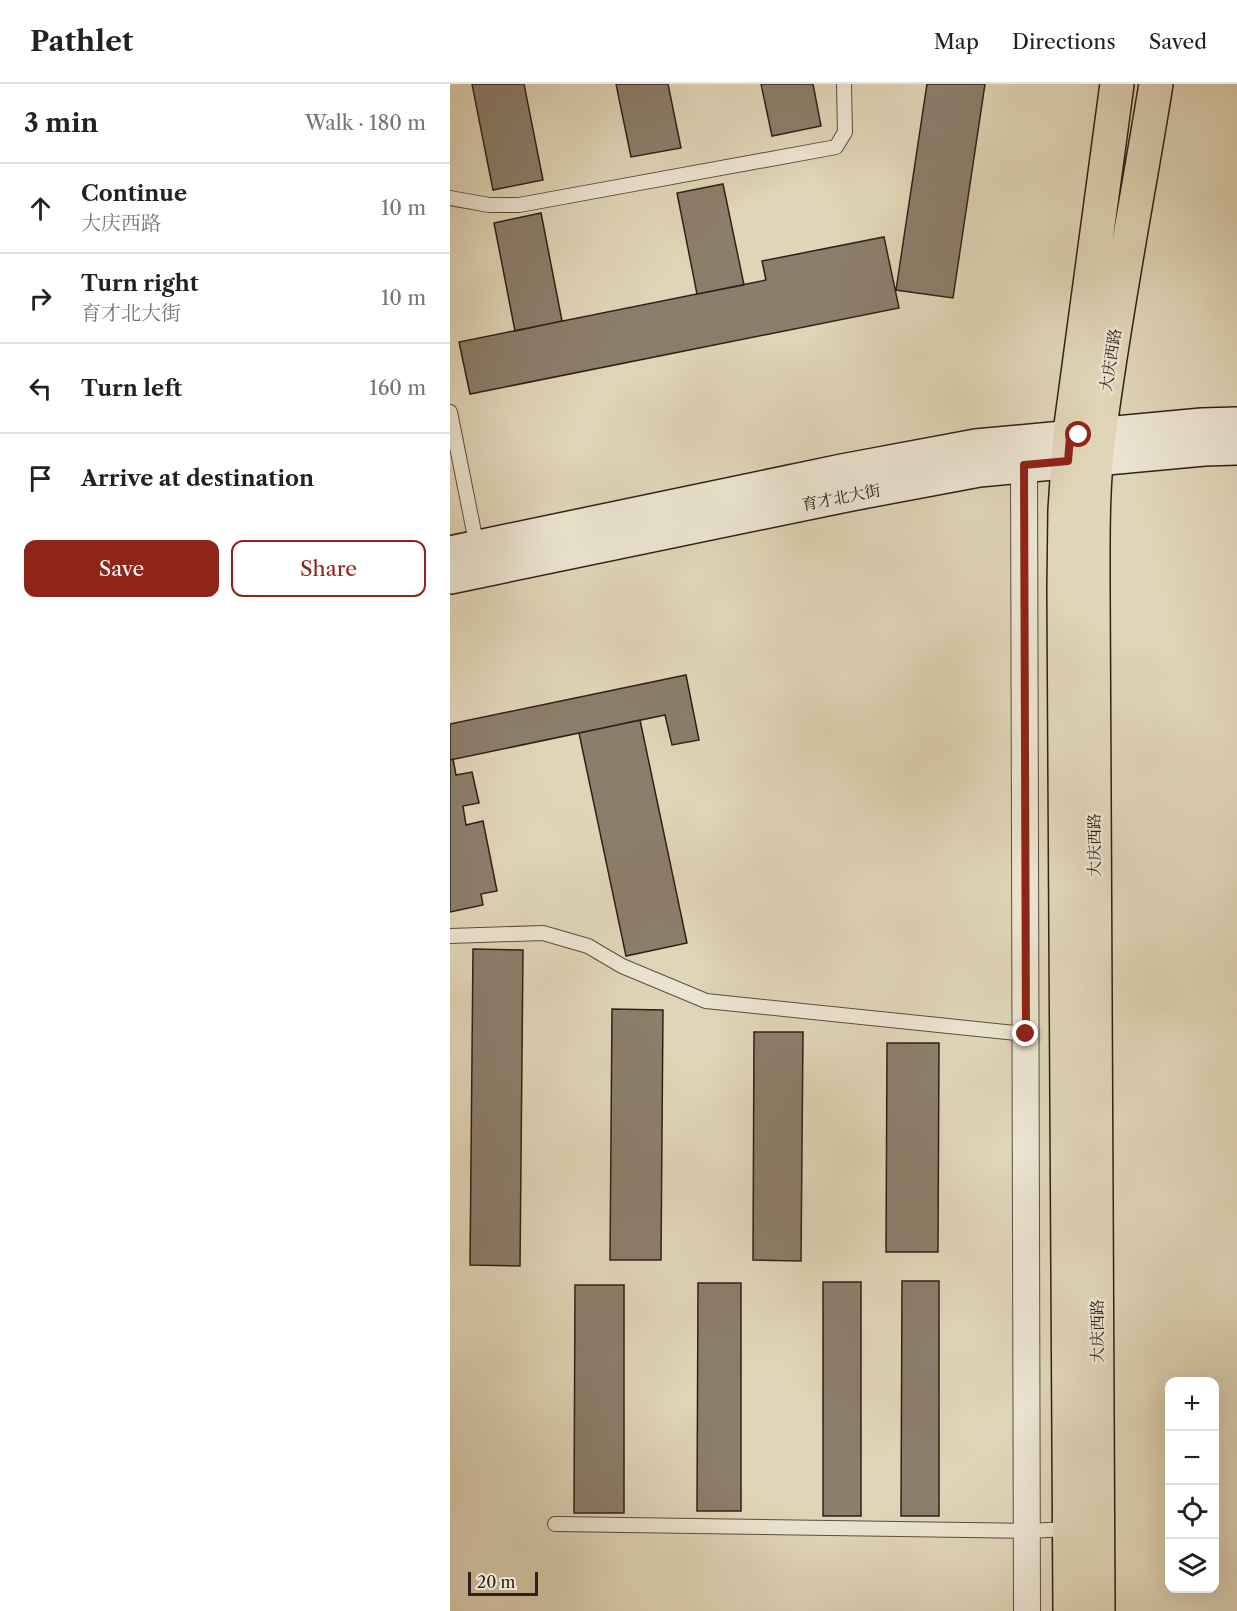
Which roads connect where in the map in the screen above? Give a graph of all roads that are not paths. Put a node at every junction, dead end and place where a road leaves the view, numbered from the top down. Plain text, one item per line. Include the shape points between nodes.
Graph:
1 (844, 84) edge
2 (1117, 84) edge
3 (1156, 84) edge
4 (450, 198) edge
5 (450, 412) edge
6 (1237, 424) edge
7 (1083, 447) junction
8 (1237, 448) edge
9 (1024, 465) junction
10 (463, 550) edge
11 (450, 578) edge
12 (450, 936) edge
13 (1026, 1034) junction
14 (555, 1524) dead end
15 (1069, 1529) junction
16 (1027, 1531) junction
17 (1027, 1611) edge
18 (1070, 1611) edge
19 (1098, 1611) edge

1 - 4 lane via 845,132 836,147 519,205 489,205
2 - 7 main road, 大庆西路
3 - 7 main road, 大庆西路
5 - 10 lane
6 - 7 main road, 育才北大街 via 1202,425
7 - 8 main road, 育才北大街
7 - 9 main road, 育才北大街
7 - 10 main road, 育才北大街 via 976,446
7 - 15 main road, 大庆西路 via 1064,601
7 - 19 main road, 大庆西路 via 1093,601
9 - 11 main road, 育才北大街 via 846,495
9 - 13 street
12 - 13 lane via 543,933 588,946 622,966 706,1001
13 - 16 street
14 - 16 lane
15 - 16 lane
15 - 18 main road, 大庆西路
16 - 17 street

